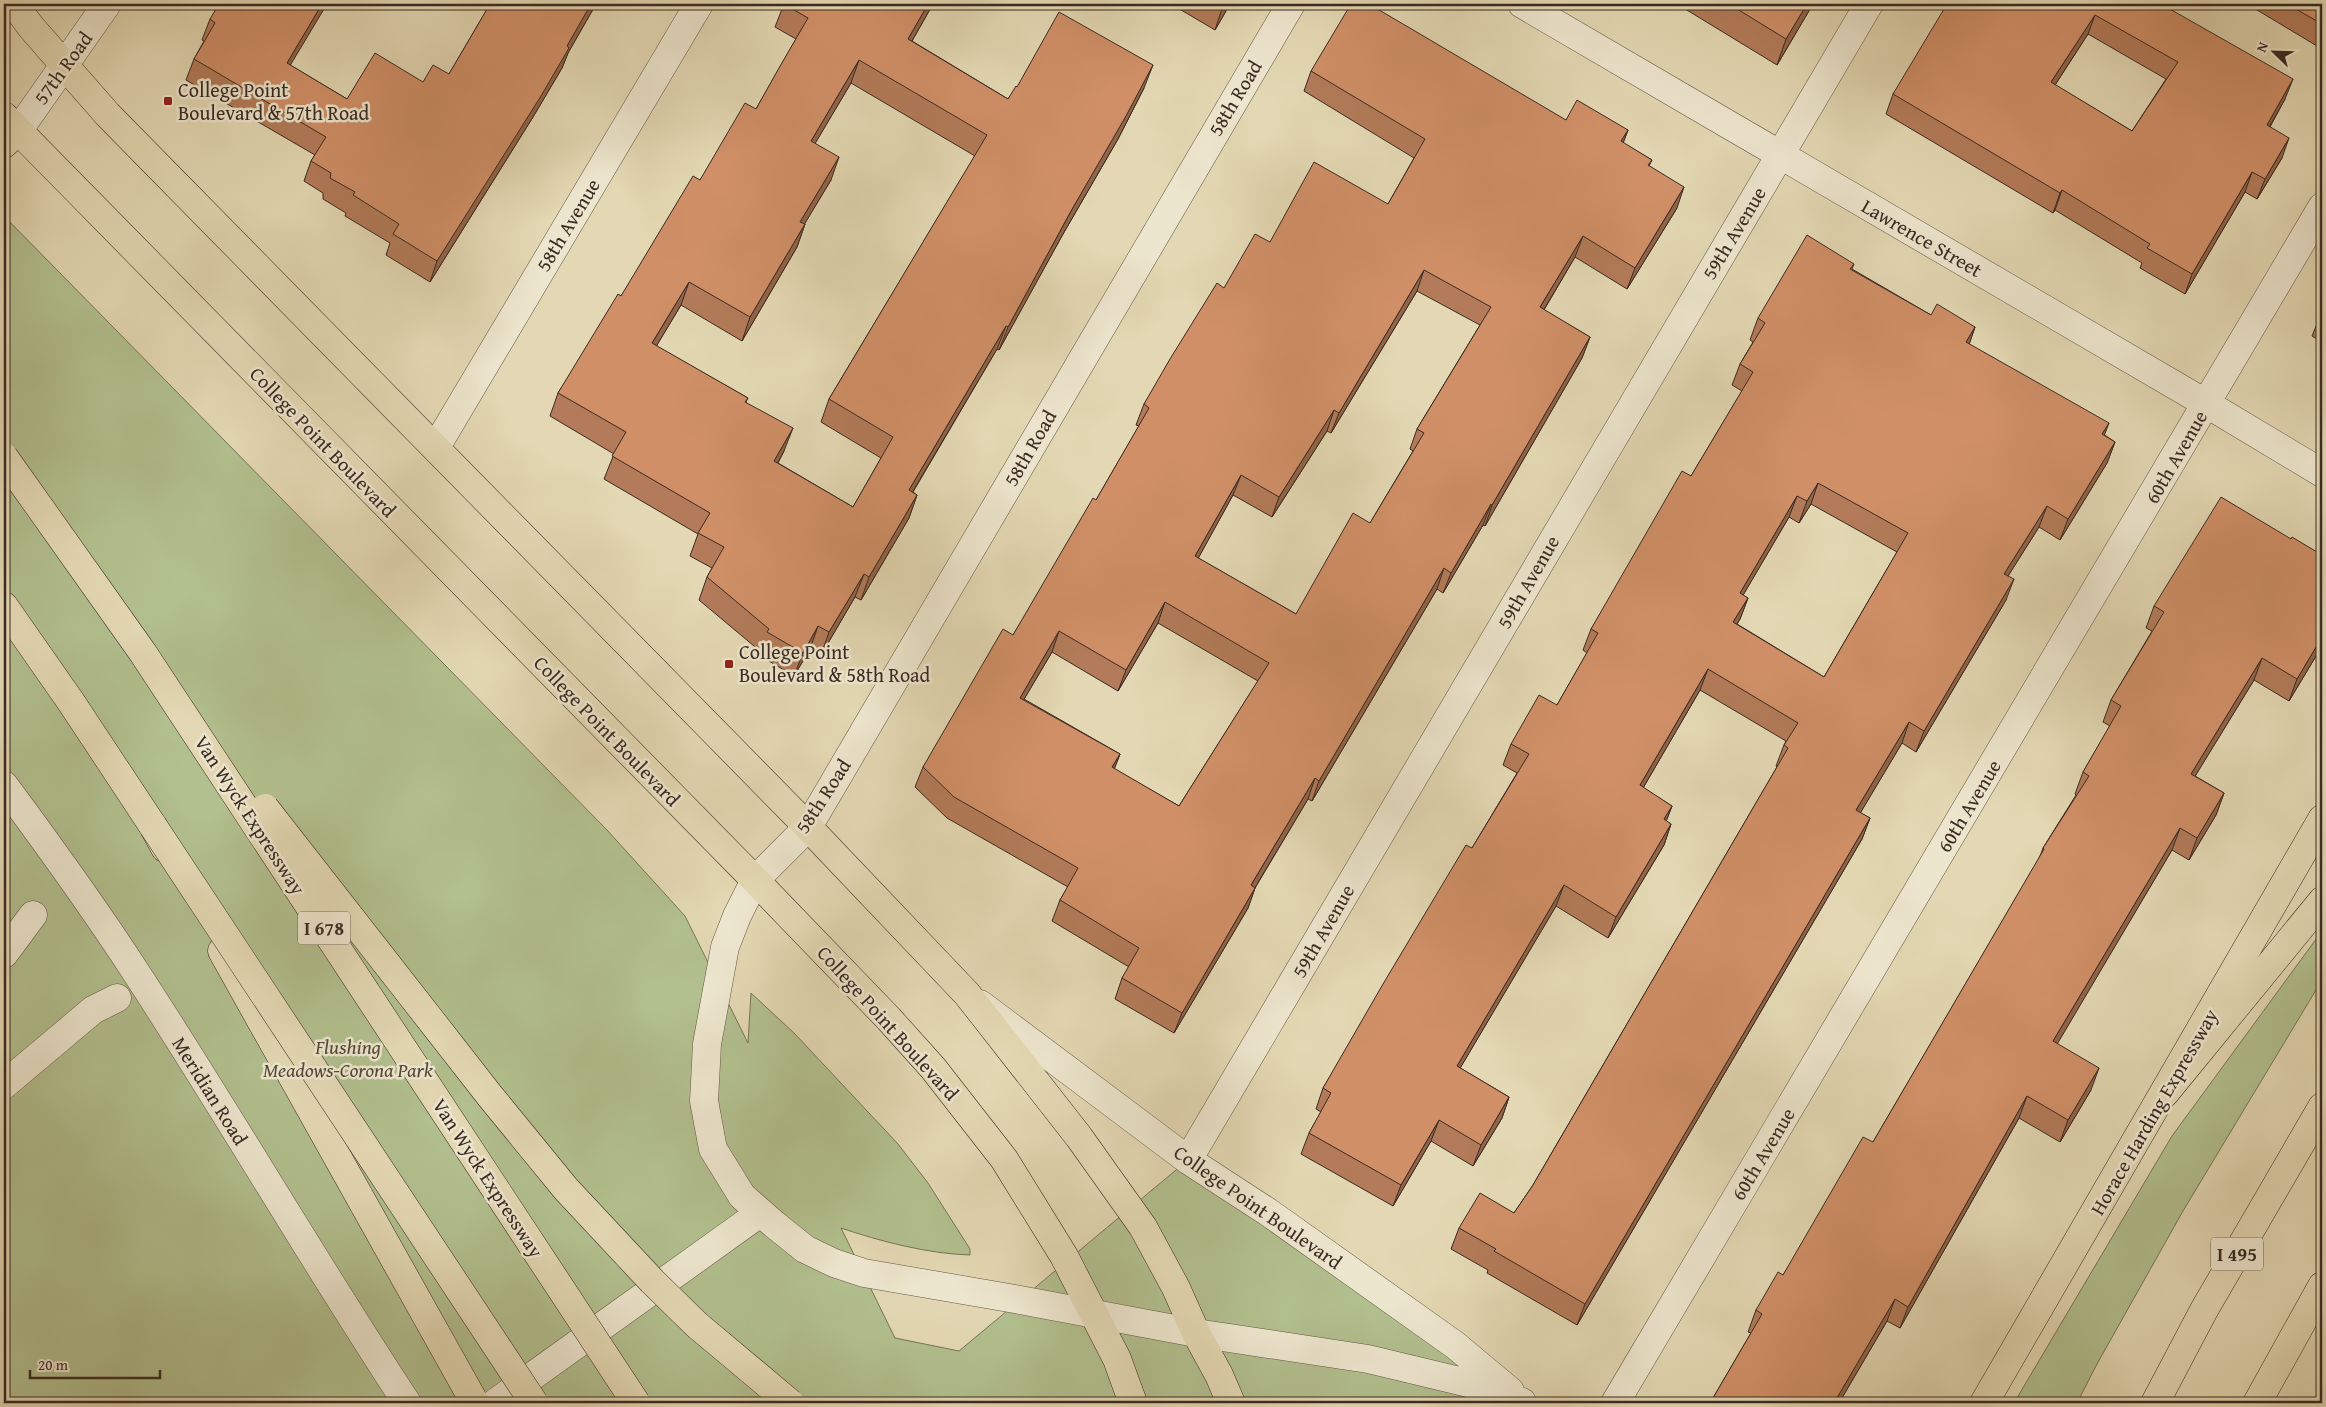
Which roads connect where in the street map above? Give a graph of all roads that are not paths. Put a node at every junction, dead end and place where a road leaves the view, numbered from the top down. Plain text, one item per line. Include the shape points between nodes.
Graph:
1 (14, 4) edge
2 (106, 4) edge
3 (700, 4) edge
4 (1291, 4) edge
5 (1522, 4) edge
6 (1869, 4) edge
7 (64, 66) junction
8 (8, 130) edge
9 (1780, 156) junction
10 (2322, 207) edge
11 (2207, 404) junction
12 (436, 447) junction
13 (4, 458) edge
14 (2322, 473) edge
15 (4, 606) edge
16 (143, 653) junction
17 (4, 786) edge
18 (2322, 819) edge
19 (153, 826) junction
20 (808, 827) junction
21 (755, 880) junction
22 (2322, 901) edge
23 (34, 915) dead end
24 (4, 954) edge
25 (967, 994) junction
26 (116, 998) dead end
27 (4, 1085) edge
28 (2166, 1093) junction
29 (2322, 1107) edge
30 (1188, 1160) junction
31 (760, 1213) junction
32 (2322, 1286) edge
33 (1094, 1313) junction
34 (1196, 1333) junction
35 (407, 1403) edge
36 (475, 1403) edge
37 (495, 1403) edge
38 (534, 1403) edge
39 (636, 1403) edge
40 (790, 1403) edge
41 (1134, 1403) edge
42 (1231, 1403) edge
43 (1522, 1403) edge
44 (1615, 1403) edge
45 (1984, 1403) edge
46 (2155, 1403) edge
47 (2257, 1403) edge

1 - 7 main road, College Point Boulevard
2 - 7 street, 57th Road
3 - 12 street, 58th Avenue
4 - 20 street, 58th Road
5 - 9 street, Lawrence Street
6 - 9 street, 59th Avenue
7 - 8 street, 57th Road
7 - 12 main road, College Point Boulevard via 108,115
8 - 21 main road, College Point Boulevard
9 - 11 street, Lawrence Street
9 - 30 street, 59th Avenue
10 - 11 street, 60th Avenue
11 - 14 street, Lawrence Street
11 - 44 street, 60th Avenue
12 - 20 main road, College Point Boulevard
13 - 16 main road, Van Wyck Expressway / I 678, bridge
15 - 19 main road
16 - 39 main road, Van Wyck Expressway / I 678, bridge
16 - 40 main road, bridge via 566,1189 697,1325
17 - 35 street, Meridian Road via 72,877 138,975 353,1322
18 - 28 main road, Horace Harding Expressway
19 - 36 main road, bridge
19 - 38 main road, bridge
20 - 21 street, 58th Road
20 - 25 main road, College Point Boulevard
21 - 31 street via 725,947 707,1044 704,1101 713,1149 742,1196
21 - 33 main road, College Point Boulevard via 889,1019 970,1113 1032,1203
22 - 28 main road
23 - 24 street
25 - 30 street, College Point Boulevard
25 - 34 main road, College Point Boulevard via 1079,1137 1143,1228
26 - 27 street via 93,1010
28 - 45 main road, Horace Harding Expressway
29 - 46 main road, I 495 via 2204,1310
30 - 43 street, College Point Boulevard via 1268,1212 1455,1344
31 - 33 street via 805,1249 864,1273
31 - 37 street
32 - 47 main road
33 - 34 street
33 - 41 main road, College Point Boulevard
34 - 42 main road, College Point Boulevard
34 - 43 street via 1368,1359 1468,1383

